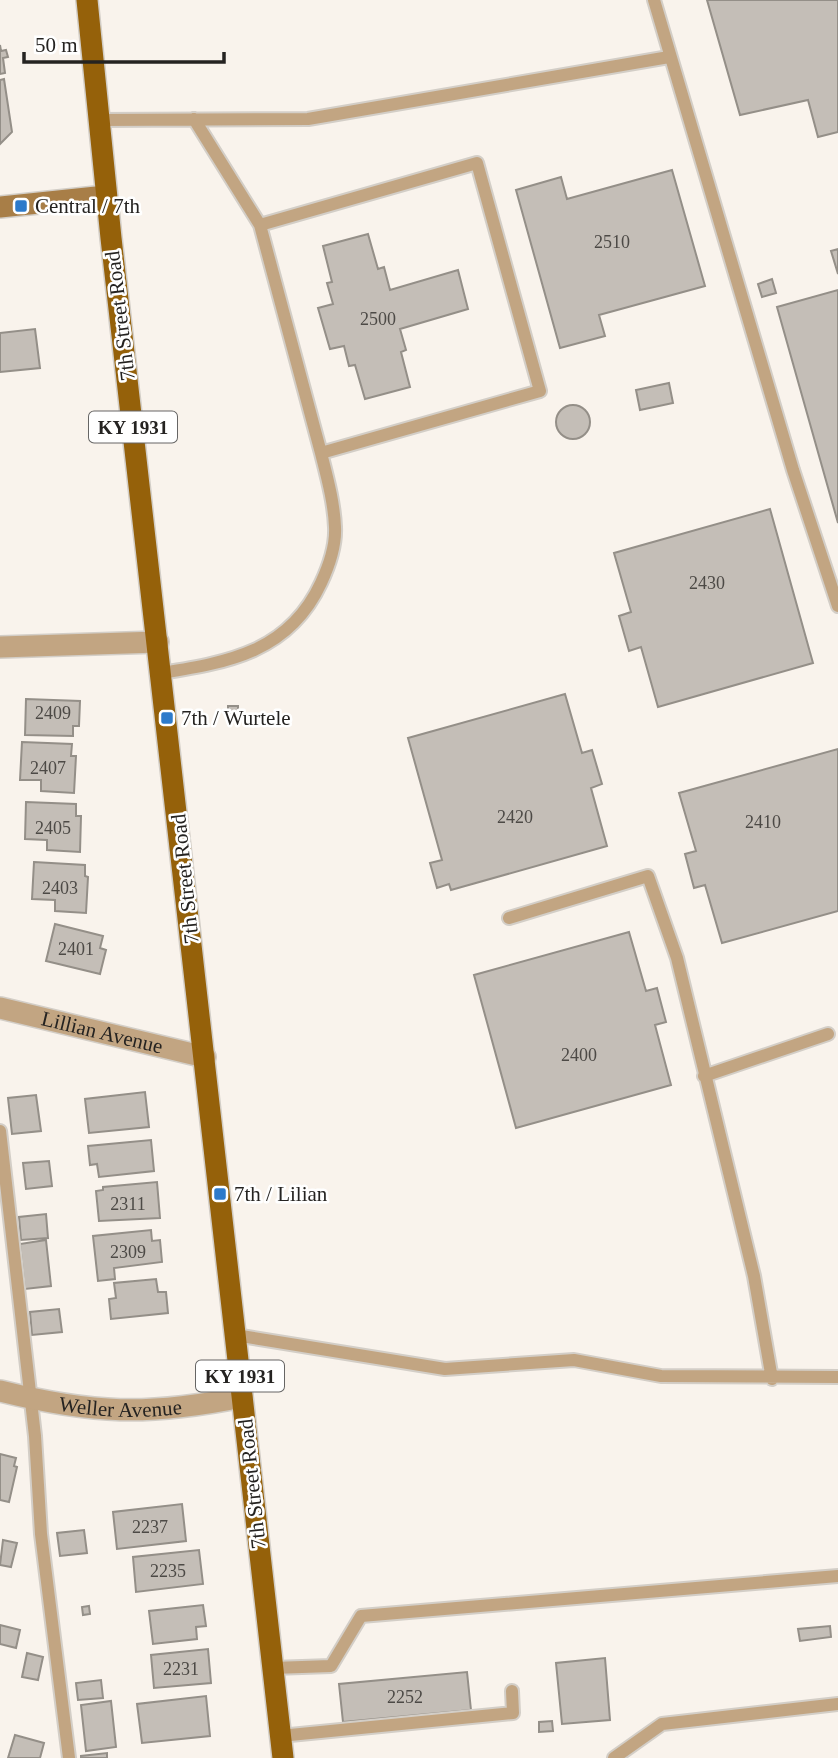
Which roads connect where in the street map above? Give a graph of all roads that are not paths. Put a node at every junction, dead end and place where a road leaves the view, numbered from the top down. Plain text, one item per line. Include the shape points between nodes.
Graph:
1 (87, 0) edge
2 (654, 0) edge
3 (669, 57) junction
4 (194, 119) junction
5 (99, 120) junction
6 (106, 196) junction
7 (0, 207) edge
8 (260, 225) junction
9 (321, 453) junction
10 (838, 606) edge
11 (158, 642) junction
12 (0, 646) edge
13 (162, 673) junction
14 (509, 918) dead end
15 (0, 1008) edge
16 (828, 1034) dead end
17 (205, 1057) junction
18 (704, 1076) junction
19 (0, 1131) edge
20 (235, 1335) junction
21 (838, 1377) edge
22 (772, 1378) junction
23 (0, 1391) edge
24 (242, 1396) junction
25 (31, 1398) junction
26 (838, 1576) edge
27 (272, 1668) junction
28 (512, 1691) dead end
29 (838, 1704) edge
30 (280, 1736) junction
31 (69, 1758) edge
32 (283, 1758) edge
33 (614, 1758) edge

1 - 5 main road, 7th Street Road / KY 1931
2 - 3 lane
3 - 4 lane via 308,119
3 - 10 lane
4 - 5 lane
4 - 8 lane
5 - 6 main road, 7th Street Road / KY 1931
6 - 7 street
6 - 11 main road, 7th Street Road / KY 1931
8 - 9 lane
8 - 9 lane via 477,163 540,391
9 - 13 lane via 334,543 311,604 265,646 205,666
11 - 12 street
11 - 13 main road, 7th Street Road / KY 1931
13 - 17 main road, 7th Street Road / KY 1931
14 - 18 lane via 648,876 677,958
15 - 17 street, Lillian Avenue
16 - 18 lane
17 - 20 main road, 7th Street Road / KY 1931
18 - 22 lane via 754,1276
19 - 25 lane
20 - 22 lane via 445,1369 573,1360 661,1376
20 - 24 main road, 7th Street Road / KY 1931
21 - 22 lane
23 - 25 street, Weller Avenue
24 - 25 street, Weller Avenue via 187,1408 121,1411 78,1409
24 - 27 main road, 7th Street Road / KY 1931
25 - 31 lane via 41,1534
26 - 27 lane via 361,1616 331,1665
27 - 30 main road, 7th Street Road / KY 1931
28 - 30 lane via 513,1713
29 - 33 lane via 662,1724
30 - 32 main road, 7th Street Road / KY 1931

